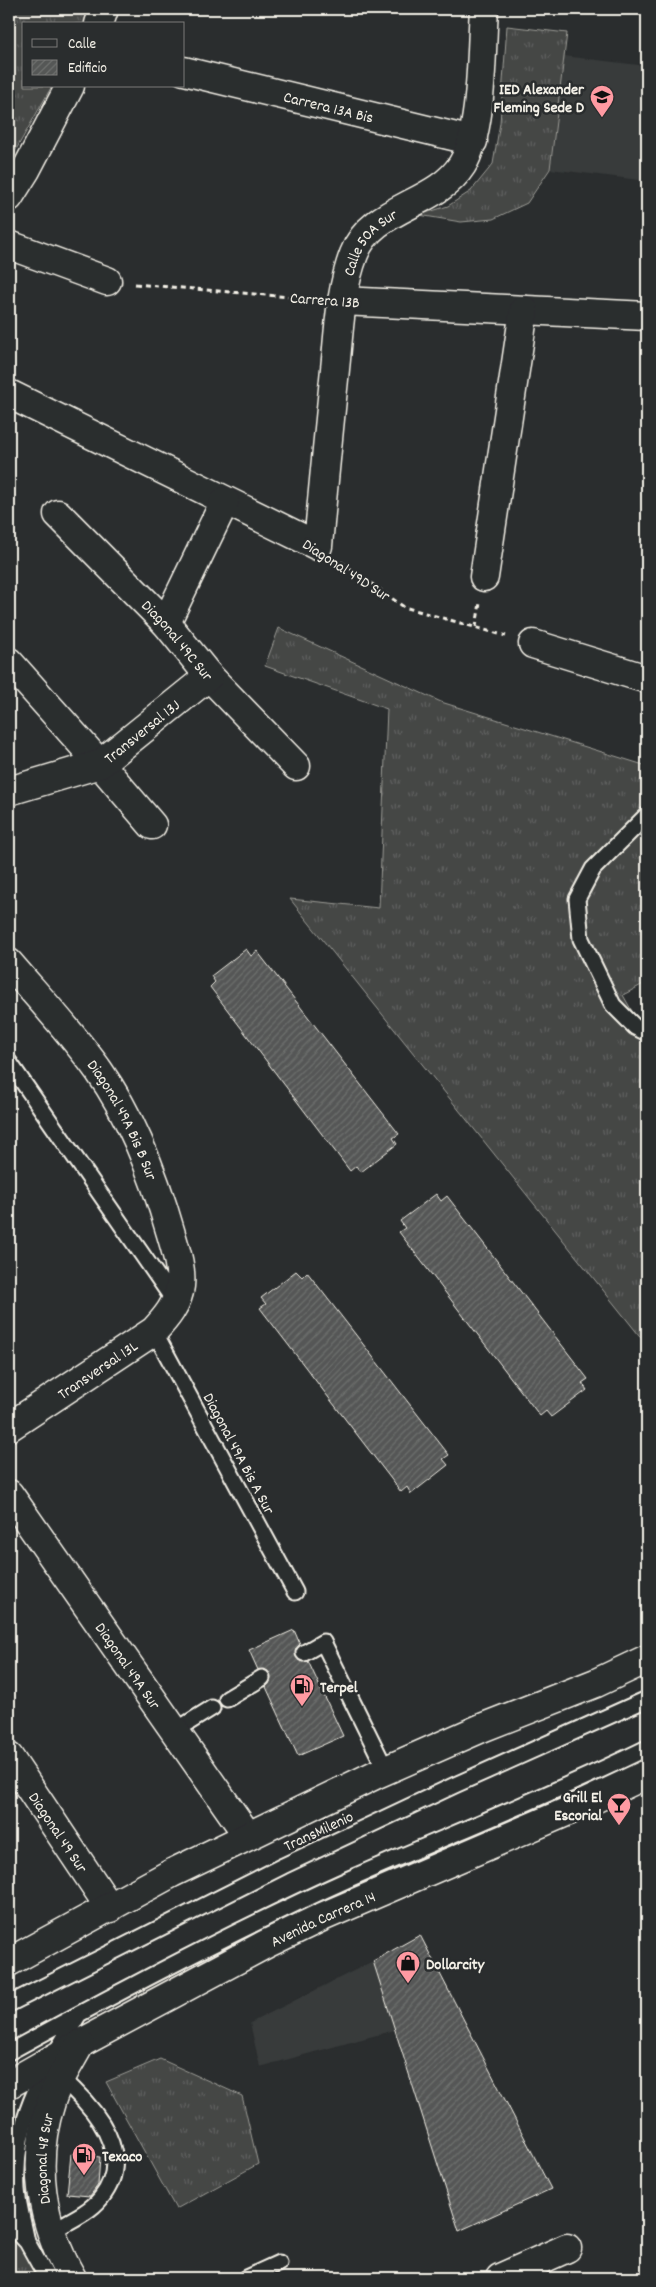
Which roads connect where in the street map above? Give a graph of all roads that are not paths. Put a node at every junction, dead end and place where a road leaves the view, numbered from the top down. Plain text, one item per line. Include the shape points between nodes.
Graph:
1 (104, 9) edge
2 (484, 9) edge
3 (100, 22) edge
4 (185, 71) edge
5 (69, 88) edge
6 (473, 141) junction
7 (9, 197) edge
8 (9, 245) edge
9 (107, 281) road end
10 (342, 301) junction
11 (524, 310) junction
12 (647, 316) edge
13 (9, 394) edge
14 (225, 501) junction
15 (58, 514) dead end
16 (318, 546) joint
17 (484, 577) dead end
18 (166, 623) junction
19 (533, 644) road end
20 (9, 662) edge
21 (208, 676) junction
22 (647, 679) edge
23 (100, 764) junction
24 (296, 766) dead end
25 (9, 792) edge
26 (647, 815) edge
27 (152, 825) dead end
28 (9, 963) edge
29 (647, 1033) edge
30 (9, 1062) edge
31 (175, 1302) junction
32 (154, 1331) junction
33 (9, 1427) edge
34 (9, 1494) edge
35 (294, 1592) dead end
36 (304, 1653) dead end
37 (647, 1659) edge
38 (262, 1678) dead end
39 (227, 1698) dead end
40 (647, 1700) edge
41 (212, 1708) dead end
42 (174, 1731) junction
43 (647, 1748) edge
44 (9, 1757) edge
45 (386, 1770) junction
46 (647, 1774) edge
47 (248, 1836) junction
48 (110, 1908) junction
49 (9, 1962) edge
50 (9, 1976) edge
51 (9, 2004) edge
52 (79, 2014) junction
53 (81, 2043) joint
54 (9, 2052) edge
55 (56, 2069) junction
56 (9, 2084) edge
57 (9, 2223) edge
58 (39, 2237) junction
59 (567, 2248) dead end
60 (279, 2263) dead end
61 (47, 2278) edge
62 (72, 2278) edge
63 (246, 2278) edge
64 (500, 2278) edge

1 - 3 street
2 - 6 street, Calle 50A Sur
4 - 6 street, Carrera 13A Bis
5 - 7 street
6 - 10 street, Calle 50A Sur via 462,165 446,182 379,221 363,235 353,254
8 - 9 street
10 - 11 street, Carrera 13B
10 - 16 street, Calle 50A Sur
11 - 12 street, Carrera 13B
11 - 17 street
13 - 14 street, Diagonal 49D Sur
14 - 16 street, Diagonal 49D Sur
14 - 18 street
15 - 18 street, Diagonal 49C Sur
18 - 21 street, Diagonal 49C Sur
19 - 22 street
20 - 23 street
21 - 23 street, Transversal 13J
21 - 24 street, Diagonal 49C Sur
23 - 25 street, Transversal 13J
23 - 27 street
26 - 29 lane via 593,869 577,899 581,939 612,1005 635,1027
28 - 31 street, Diagonal 49A Bis B Sur via 100,1073 133,1130 163,1204 180,1266 180,1287
30 - 31 lane
31 - 32 street, Transversal 13L via 169,1315
32 - 33 street, Transversal 13L
32 - 35 lane, Diagonal 49A Bis A Sur
34 - 42 street, Diagonal 49A Sur
36 - 45 lane via 323,1642
37 - 45 street
38 - 39 lane
40 - 51 lane, TransMilenio via 283,1866
41 - 42 lane
42 - 47 street, Diagonal 49A Sur
43 - 52 lane via 580,1781 348,1880
44 - 48 street, Diagonal 49 Sur
45 - 47 street
46 - 53 street, Avenida Carrera 14 via 322,1917
47 - 48 street
48 - 49 street
48 - 50 street
52 - 54 lane
52 - 55 lane
53 - 55 street, Diagonal 48 Sur
55 - 56 street
55 - 58 street, Diagonal 48 Sur via 39,2165 43,2204
55 - 58 lane via 106,2129 114,2153 112,2180 100,2199 87,2210
57 - 58 lane
58 - 61 lane
58 - 62 street, Diagonal 48 Sur
59 - 64 street
60 - 63 lane

